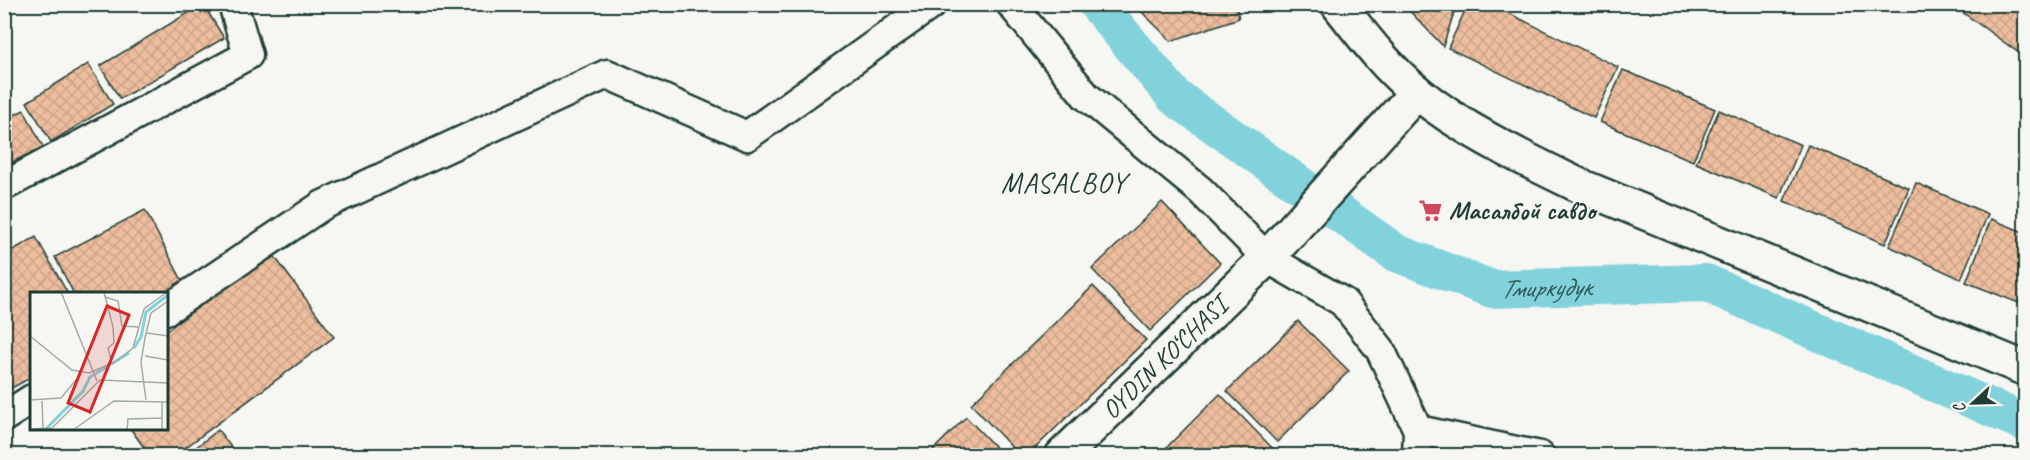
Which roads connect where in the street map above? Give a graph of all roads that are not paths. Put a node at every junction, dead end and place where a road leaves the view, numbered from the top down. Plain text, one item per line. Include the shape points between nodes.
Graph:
1 (233, 4) edge
2 (932, 4) edge
3 (1011, 4) edge
4 (1338, 4) edge
5 (1417, 92) junction
6 (4, 186) edge
7 (1267, 258) junction
8 (168, 309) edge
9 (2025, 369) edge
10 (30, 400) edge
11 (4, 417) edge
12 (1417, 443) edge
13 (1062, 456) edge
14 (1540, 456) edge

1 - 6 street via 248,54
2 - 8 street via 747,136 607,74 323,206
3 - 7 street via 1086,96 1201,191
4 - 5 main road via 1373,48
5 - 7 main road, OYDIN KO‘CHASI
5 - 9 main road via 1457,122 1578,185
7 - 12 street via 1343,303 1380,349
7 - 13 main road, OYDIN KO‘CHASI
10 - 11 street
12 - 14 street

